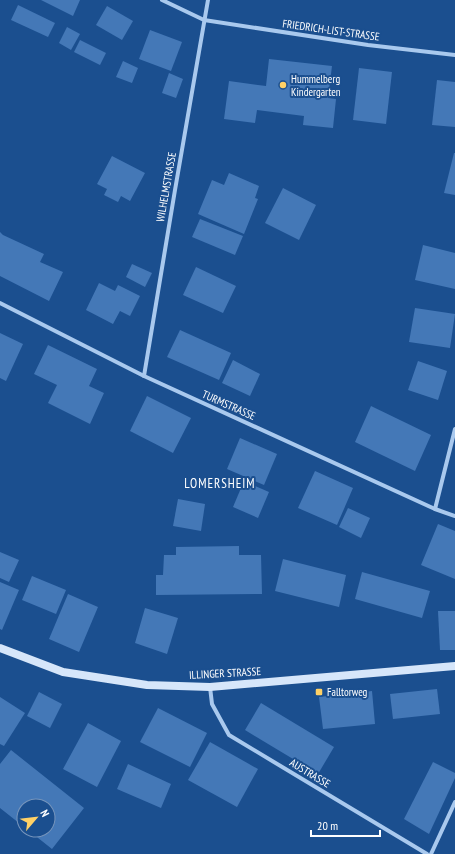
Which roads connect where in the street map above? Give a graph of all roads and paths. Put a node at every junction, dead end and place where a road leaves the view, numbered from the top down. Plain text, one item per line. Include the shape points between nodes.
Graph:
1 (162, 0) edge
2 (208, 0) edge
3 (204, 20) junction
4 (455, 55) edge
5 (0, 303) edge
6 (144, 376) junction
7 (455, 429) edge
8 (435, 509) junction
9 (455, 516) edge
10 (0, 648) edge
11 (455, 666) edge
12 (210, 687) junction
13 (455, 802) edge
14 (427, 854) edge
15 (430, 854) edge

1 - 3 street, FRIEDRICH-LIST-STRASSE
2 - 3 street, WILHELMSTRASSE
3 - 4 street, FRIEDRICH-LIST-STRASSE via 368,45
3 - 6 street, WILHELMSTRASSE
5 - 6 street, TURMSTRASSE
6 - 8 street, TURMSTRASSE
7 - 8 street
8 - 9 street, TURMSTRASSE
10 - 12 street, ILLINGER STRASSE via 63,672 147,685
11 - 12 street, ILLINGER STRASSE
12 - 14 street, AUSTRASSE via 212,704 229,735
13 - 15 street

